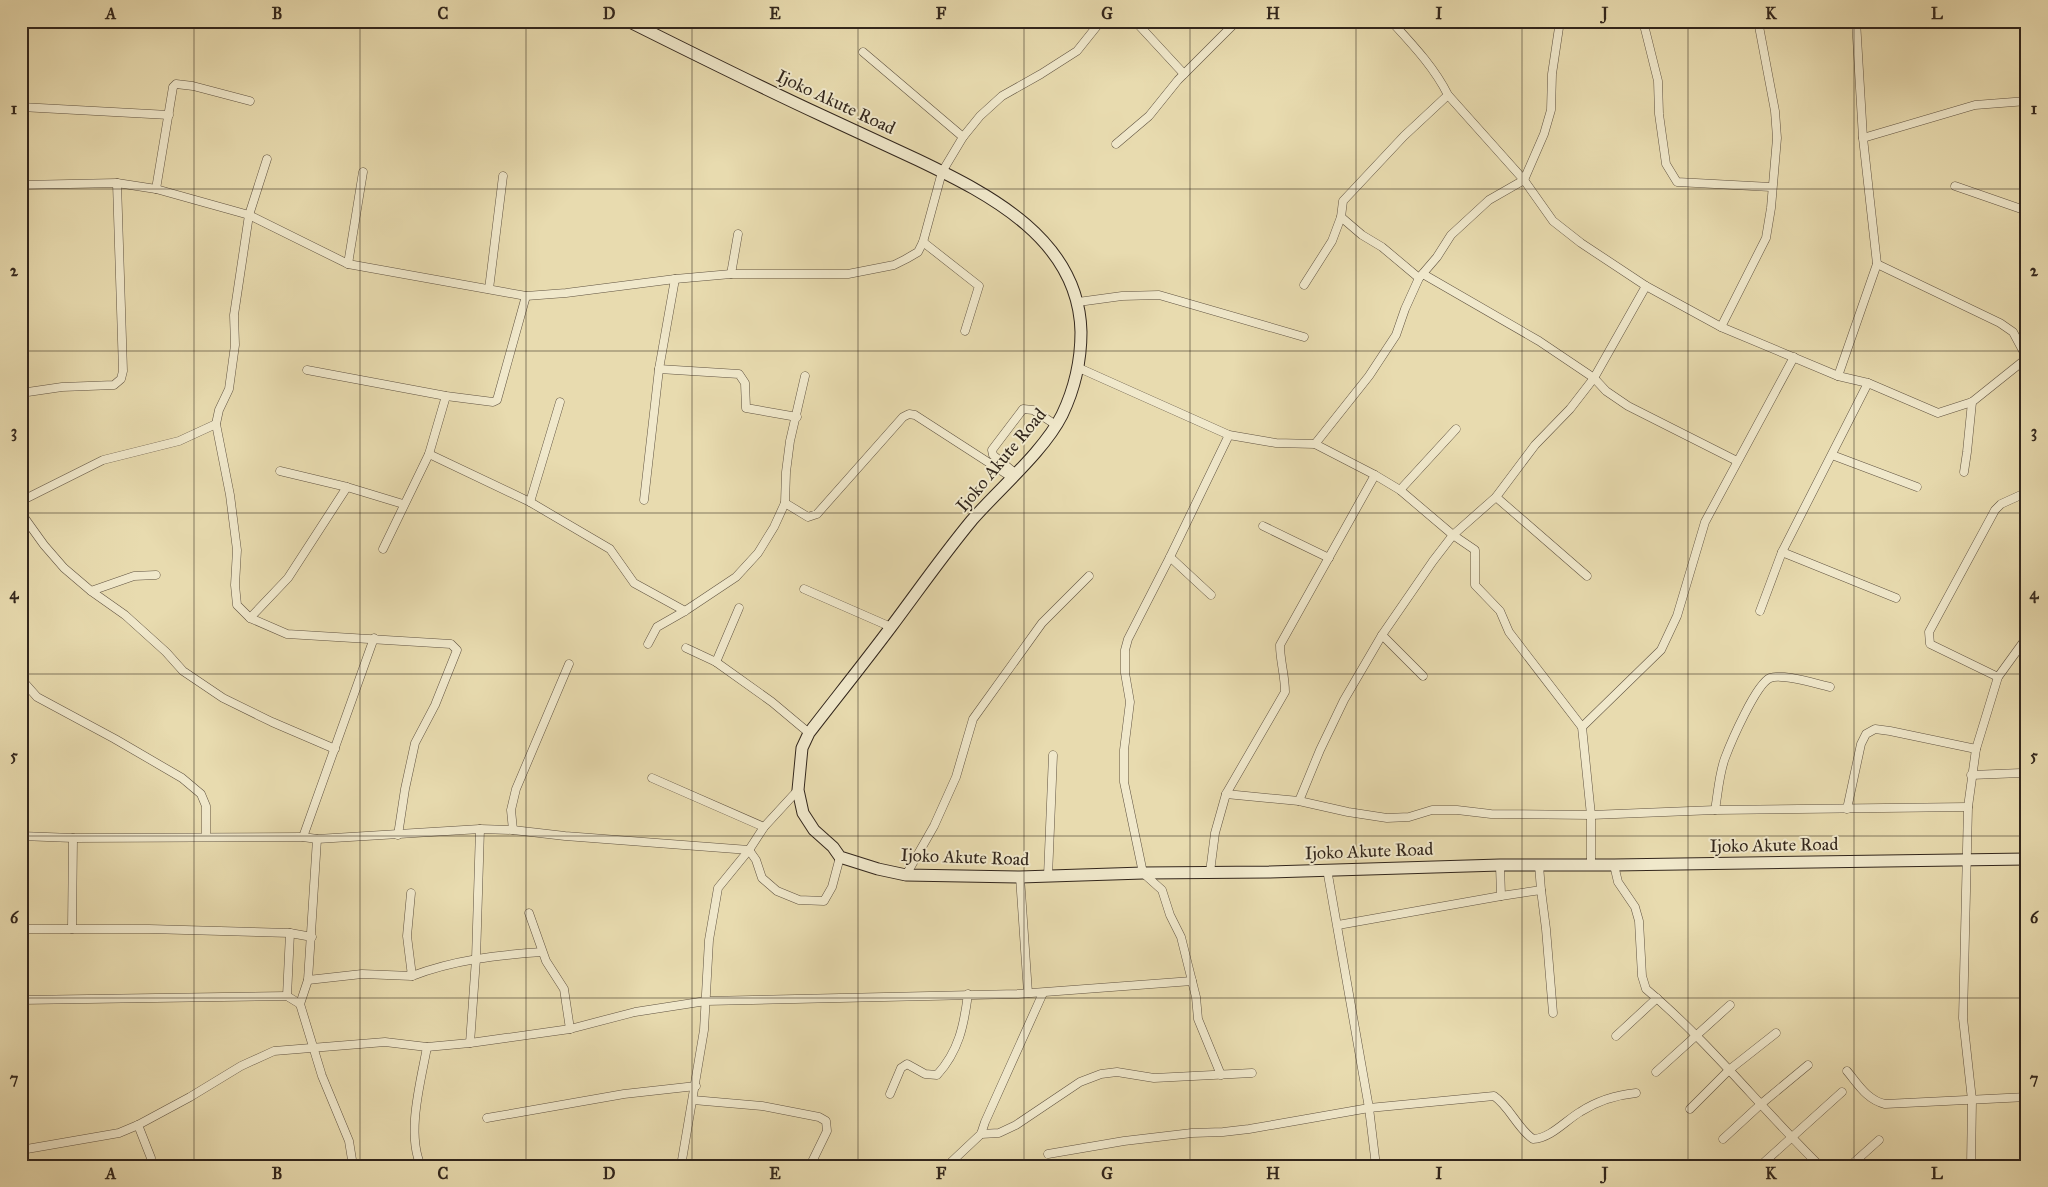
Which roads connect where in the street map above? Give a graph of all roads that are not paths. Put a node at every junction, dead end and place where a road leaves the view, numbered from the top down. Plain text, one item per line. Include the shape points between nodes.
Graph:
1 (628, 21) edge
2 (1135, 21) edge
3 (1237, 21) edge
4 (1390, 21) edge
5 (1560, 21) edge
6 (1657, 21) edge
7 (1758, 21) edge
8 (1856, 21) edge
9 (1098, 22) edge
10 (1642, 23) edge
11 (864, 52) dead end
12 (1184, 74) junction
13 (1448, 95) junction
14 (250, 100) dead end
15 (2027, 101) edge
16 (21, 107) edge
17 (168, 115) junction
18 (963, 137) junction
19 (1863, 138) junction
20 (1116, 144) dead end
21 (267, 158) dead end
22 (363, 172) dead end
23 (942, 172) junction
24 (503, 176) dead end
25 (1524, 180) junction
26 (117, 183) junction
27 (21, 184) edge
28 (1955, 186) dead end
29 (1771, 187) junction
30 (156, 189) junction
31 (2027, 211) edge
32 (249, 215) junction
33 (1341, 216) junction
34 (738, 234) dead end
35 (923, 242) junction
36 (348, 264) junction
37 (1877, 264) junction
38 (731, 274) junction
39 (1421, 276) junction
40 (675, 278) junction
41 (1304, 285) dead end
42 (1646, 286) junction
43 (489, 289) junction
44 (526, 296) junction
45 (1078, 302) junction
46 (1721, 327) junction
47 (965, 331) dead end
48 (1304, 338) dead end
49 (1794, 357) junction
50 (2027, 358) edge
51 (1079, 368) junction
52 (307, 370) dead end
53 (659, 370) junction
54 (805, 376) dead end
55 (1838, 376) junction
56 (1594, 378) junction
57 (1868, 383) junction
58 (21, 393) edge
59 (446, 396) junction
60 (560, 402) dead end
61 (1972, 402) junction
62 (797, 417) junction
63 (216, 424) junction
64 (1056, 425) junction
65 (1456, 429) dead end
66 (1229, 435) junction
67 (1315, 444) junction
68 (429, 454) junction
69 (1832, 455) junction
70 (1737, 461) junction
71 (280, 471) dead end
72 (1964, 472) dead end
73 (1013, 475) junction
74 (1375, 475) junction
75 (1917, 486) dead end
76 (348, 487) junction
77 (1400, 490) junction
78 (2023, 494) dead end
79 (1496, 497) junction
80 (644, 500) dead end
81 (21, 501) edge
82 (530, 502) junction
83 (785, 503) junction
84 (403, 504) junction
85 (21, 513) edge
86 (1263, 526) dead end
87 (1453, 535) junction
88 (383, 549) dead end
89 (1782, 552) junction
90 (1170, 557) junction
91 (1329, 558) junction
92 (156, 575) dead end
93 (1089, 576) dead end
94 (1587, 576) dead end
95 (804, 588) dead end
96 (91, 591) junction
97 (1211, 595) dead end
98 (1896, 598) dead end
99 (739, 608) dead end
100 (685, 611) junction
101 (1760, 611) dead end
102 (250, 618) junction
103 (891, 627) junction
104 (1382, 635) junction
105 (374, 638) junction
106 (2025, 642) edge
107 (648, 644) dead end
108 (686, 648) dead end
109 (716, 662) junction
110 (569, 664) dead end
111 (1423, 676) dead end
112 (1998, 677) junction
113 (21, 680) edge
114 (1830, 687) dead end
115 (1582, 727) junction
116 (809, 733) junction
117 (335, 749) junction
118 (1976, 749) junction
119 (1053, 756) dead end
120 (1971, 776) junction
121 (2027, 776) edge
122 (652, 778) dead end
123 (798, 790) junction
124 (1226, 794) junction
125 (1299, 802) junction
126 (1968, 806) junction
127 (1847, 809) junction
128 (1715, 810) junction
129 (1591, 815) junction
130 (764, 827) junction
131 (480, 829) junction
132 (513, 830) junction
133 (398, 835) junction
134 (21, 836) edge
135 (206, 837) junction
136 (303, 837) junction
137 (73, 838) junction
138 (317, 839) junction
139 (749, 850) junction
140 (840, 857) junction
141 (2027, 859) edge
142 (1967, 860) junction
143 (1500, 865) junction
144 (1539, 865) junction
145 (1591, 865) junction
146 (1614, 865) junction
147 (1327, 869) junction
148 (1143, 872) junction
149 (1210, 872) junction
150 (906, 875) junction
151 (1048, 876) junction
152 (1020, 877) junction
153 (1541, 890) junction
154 (411, 893) dead end
155 (1501, 896) junction
156 (529, 913) dead end
157 (1338, 925) junction
158 (21, 929) edge
159 (72, 929) junction
160 (290, 933) junction
161 (312, 937) junction
162 (542, 952) junction
163 (476, 959) junction
164 (412, 976) junction
165 (308, 980) junction
166 (1192, 982) junction
167 (1028, 993) junction
168 (1043, 993) junction
169 (968, 994) junction
170 (287, 996) junction
171 (1657, 998) junction
172 (21, 1000) edge
173 (706, 1001) junction
174 (300, 1004) junction
175 (1730, 1005) dead end
176 (1552, 1013) dead end
177 (570, 1029) junction
178 (1776, 1033) dead end
179 (1616, 1036) dead end
180 (1696, 1036) junction
181 (470, 1043) junction
182 (427, 1046) junction
183 (313, 1048) junction
184 (1808, 1065) dead end
185 (1729, 1070) junction
186 (1847, 1071) dead end
187 (1656, 1072) dead end
188 (1252, 1073) dead end
189 (1221, 1075) junction
190 (696, 1086) junction
191 (1842, 1092) dead end
192 (1636, 1093) dead end
193 (890, 1094) dead end
194 (2027, 1097) edge
195 (693, 1100) junction
196 (1972, 1100) junction
197 (1761, 1104) junction
198 (1369, 1108) junction
199 (1690, 1109) dead end
200 (488, 1118) dead end
201 (138, 1125) junction
202 (981, 1134) junction
203 (1791, 1138) junction
204 (1723, 1139) dead end
205 (1878, 1140) dead end
206 (21, 1150) edge
207 (1048, 1154) dead end
208 (150, 1166) edge
209 (353, 1166) edge
210 (421, 1166) edge
211 (681, 1166) edge
212 (810, 1166) edge
213 (947, 1166) edge
214 (1376, 1166) edge
215 (1760, 1166) edge
216 (1820, 1166) edge
217 (1850, 1166) edge
218 (1972, 1166) edge

1 - 23 main road, Ijoko Akute Road
2 - 12 street
3 - 12 street
4 - 13 street via 1441,81
5 - 25 street via 1552,74 1551,110
6 - 10 street
7 - 29 street via 1776,120
8 - 19 street
9 - 18 street via 1077,51 1002,96
10 - 29 street via 1658,81 1666,164 1677,182
11 - 18 street
12 - 20 street via 1150,116
13 - 25 street
13 - 33 street via 1343,201
14 - 17 street via 176,84
15 - 19 street via 1974,106
16 - 17 street
17 - 30 street
18 - 23 street
19 - 37 street
21 - 32 street
22 - 36 street
23 - 35 street
23 - 45 main road, Ijoko Akute Road via 980,192 1036,233 1065,270
24 - 43 street
25 - 39 street via 1489,200 1450,235
25 - 42 street via 1554,220 1581,243
26 - 27 street
26 - 30 street
26 - 58 street via 121,379 114,385
28 - 31 street
29 - 46 street via 1766,238
30 - 32 street
32 - 36 street
32 - 63 street via 234,315 235,345 229,389
33 - 39 street
33 - 41 street via 1332,241
34 - 38 street
35 - 38 street via 918,252 906,260 848,274
35 - 47 street via 979,286
36 - 43 street
37 - 50 street via 2000,323 2013,332
37 - 55 street
38 - 40 street
39 - 56 street via 1539,341
39 - 67 street via 1396,335 1369,376
40 - 44 street
40 - 53 street
42 - 46 street
42 - 56 street
43 - 44 street
44 - 59 street via 497,400
45 - 48 street via 1159,295
45 - 51 main road, Ijoko Akute Road
46 - 49 street
49 - 55 street
49 - 70 street
50 - 61 street
51 - 64 main road, Ijoko Akute Road via 1071,396
51 - 66 street
52 - 59 street
53 - 62 street via 739,374 745,383 746,408
53 - 80 street
54 - 62 street
55 - 57 street
56 - 70 street via 1628,406
56 - 79 street via 1535,445
57 - 61 street via 1938,413
57 - 69 street
59 - 68 street
60 - 82 street
61 - 72 street
62 - 83 street via 790,441
63 - 81 street via 179,441 104,460
63 - 102 street via 237,550 237,605
64 - 73 main road, Ijoko Akute Road
64 - 73 street via 1033,410 1023,409 992,450
65 - 77 street
66 - 67 street via 1276,443
66 - 90 street
67 - 74 street
68 - 82 street
68 - 84 street
69 - 75 street
69 - 89 street
70 - 115 street via 1705,522 1677,616 1662,650
71 - 76 street
73 - 83 street via 909,414 817,514 808,517
73 - 103 main road, Ijoko Akute Road via 972,520
74 - 77 street
74 - 91 street
76 - 84 street
76 - 102 street via 288,578
77 - 87 street
78 - 112 street via 1994,510 1929,632 1930,644
79 - 87 street
79 - 94 street
82 - 100 street via 610,549 634,583
83 - 100 street via 758,553 736,576
84 - 88 street
85 - 96 street via 64,568
86 - 91 street
87 - 104 street
87 - 115 street via 1475,550 1475,585 1500,611 1509,632
89 - 98 street
89 - 101 street
90 - 97 street
90 - 148 street via 1125,650 1130,702 1124,782
91 - 124 street via 1280,645 1285,692
92 - 96 street via 134,576
93 - 150 street via 1042,623 973,719 956,777 934,826
95 - 103 street
96 - 117 street via 125,615 183,671 223,698
99 - 109 street
100 - 107 street via 657,627
102 - 105 street via 287,634
103 - 116 main road, Ijoko Akute Road
104 - 111 street
104 - 125 street via 1344,700
105 - 117 street
105 - 133 street via 450,644 457,650 415,743
106 - 112 street
108 - 109 street
109 - 116 street
110 - 132 street via 524,764 511,810
112 - 118 street
113 - 135 street via 37,697 182,778 201,794 206,806
114 - 128 street via 1780,677 1763,682 1725,759
115 - 129 street
116 - 123 main road, Ijoko Akute Road via 802,748
117 - 136 street
118 - 120 street
118 - 127 street via 1890,731 1875,730 1866,734
119 - 151 street
120 - 121 street via 2021,773
120 - 126 street
122 - 130 street
123 - 130 street
123 - 140 main road, Ijoko Akute Road via 803,813
124 - 125 street
124 - 149 street via 1215,834
125 - 129 street via 1386,818 1409,817 1432,810
126 - 127 street
126 - 142 street
127 - 128 street
128 - 129 street
129 - 145 street
130 - 139 street
131 - 132 street
131 - 133 street
131 - 163 street
132 - 139 street
133 - 138 street
134 - 137 street
135 - 136 street
135 - 137 street
136 - 138 street
137 - 159 street
138 - 161 street
139 - 140 street via 762,878 777,891 799,900 824,901 832,887
139 - 173 street via 718,888
140 - 150 main road, Ijoko Akute Road
141 - 142 main road, Ijoko Akute Road
142 - 146 main road, Ijoko Akute Road
142 - 196 street via 1963,1018
143 - 144 main road, Ijoko Akute Road
143 - 147 main road, Ijoko Akute Road
143 - 155 street
144 - 145 main road, Ijoko Akute Road
144 - 153 street
145 - 146 main road, Ijoko Akute Road
146 - 171 street via 1618,882 1635,907 1639,921 1642,976 1646,988
147 - 149 main road, Ijoko Akute Road
147 - 157 street
148 - 149 main road, Ijoko Akute Road
148 - 151 main road, Ijoko Akute Road
148 - 166 street via 1162,890 1181,937
150 - 152 main road, Ijoko Akute Road
151 - 152 main road, Ijoko Akute Road
152 - 167 street
153 - 155 street
153 - 176 street
154 - 164 street via 407,936
155 - 157 street
156 - 162 street
157 - 198 street
158 - 159 street
159 - 160 street
160 - 161 street
160 - 170 street
161 - 165 street
162 - 163 street
162 - 177 street via 564,988
163 - 164 street via 453,962
163 - 181 street
164 - 165 street via 362,974
165 - 174 street
166 - 168 street
166 - 189 street via 1198,1019
167 - 168 street
167 - 169 street
168 - 202 street
169 - 173 street
169 - 193 street via 963,1030 946,1065 937,1075 925,1074 907,1064 901,1068
170 - 172 street
170 - 174 street
171 - 179 street
171 - 180 street
173 - 177 street via 635,1012
173 - 190 street
174 - 183 street
175 - 180 street
177 - 181 street
178 - 185 street
180 - 185 street
180 - 187 street
181 - 182 street
182 - 183 street via 384,1042
182 - 210 street via 414,1122
183 - 201 street via 274,1051 241,1066
183 - 209 street via 349,1142
184 - 197 street
185 - 197 street
185 - 199 street
186 - 196 street via 1876,1102
188 - 189 street
189 - 202 street via 1154,1078 1117,1072 1101,1074 1080,1082 1016,1125 999,1133
190 - 195 street
190 - 200 street via 624,1094
191 - 203 street
192 - 198 street via 1617,1095 1596,1104 1571,1117 1542,1139 1533,1139 1524,1133 1494,1096
194 - 196 street
195 - 211 street
195 - 212 street via 762,1106 826,1121 826,1131
196 - 218 street
197 - 203 street
197 - 204 street
198 - 207 street via 1249,1129 1163,1137
198 - 214 street
201 - 206 street via 119,1133
201 - 208 street via 151,1158
202 - 213 street
203 - 215 street
203 - 216 street
205 - 217 street

